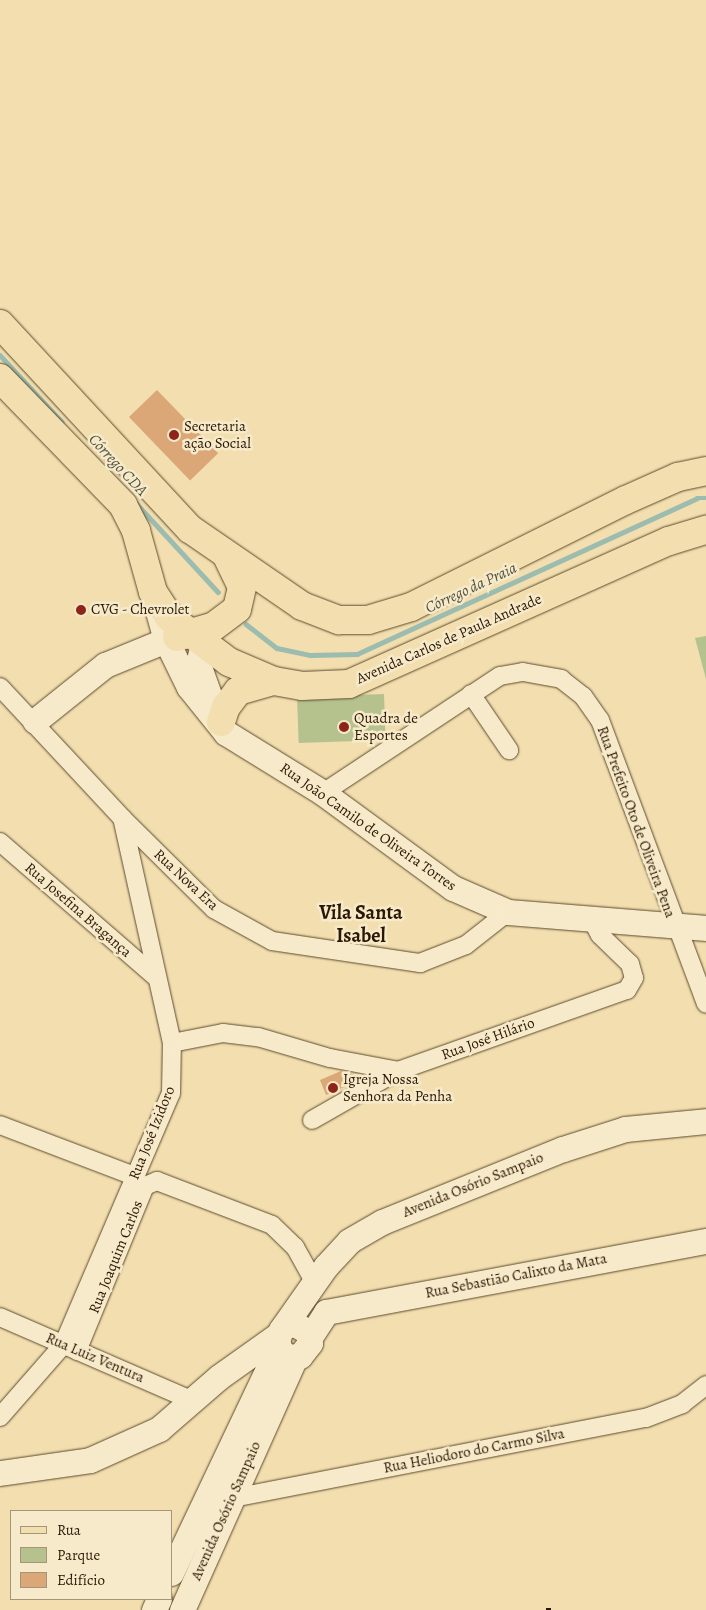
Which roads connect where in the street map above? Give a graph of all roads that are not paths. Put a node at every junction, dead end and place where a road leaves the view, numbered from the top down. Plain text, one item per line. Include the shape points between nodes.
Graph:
1 (0, 324) edge
2 (0, 378) edge
3 (706, 471) edge
4 (706, 530) edge
5 (227, 556) junction
6 (192, 636) junction
7 (274, 681) junction
8 (1, 689) edge
9 (470, 694) junction
10 (35, 721) junction
11 (223, 727) junction
12 (509, 750) dead end
13 (323, 793) junction
14 (122, 818) junction
15 (0, 842) edge
16 (508, 912) junction
17 (591, 918) junction
18 (674, 925) junction
19 (706, 928) edge
20 (156, 978) junction
21 (706, 1004) edge
22 (172, 1043) junction
23 (398, 1071) junction
24 (312, 1120) dead end
25 (706, 1121) edge
26 (0, 1125) edge
27 (134, 1176) junction
28 (706, 1241) edge
29 (313, 1279) junction
30 (326, 1312) junction
31 (0, 1316) edge
32 (283, 1342) junction
33 (70, 1348) junction
34 (218, 1377) junction
35 (706, 1384) edge
36 (191, 1400) junction
37 (247, 1406) junction
38 (0, 1417) edge
39 (0, 1473) edge
40 (233, 1498) junction
41 (172, 1571) edge
42 (182, 1610) edge

1 - 5 main road via 166,506
2 - 6 main road, Avenida Carlos de Paula Andrade via 123,505 136,531 153,592 169,617
3 - 5 main road via 678,477 634,496 411,608 368,620 339,620 302,606
4 - 7 main road, Avenida Carlos de Paula Andrade via 669,541 349,684 302,686
5 - 6 main road via 242,587 237,609
6 - 7 main road, Avenida Carlos de Paula Andrade via 229,662
6 - 10 street via 106,665
6 - 11 street via 198,664
6 - 11 street, Rua João Camilo de Oliveira Torres via 189,687
7 - 11 main road via 238,691 226,707
8 - 10 street, Rua Nova Era
9 - 12 street
9 - 13 street, Rua Prefeito Oto de Oliveira Pena
9 - 18 street, Rua Prefeito Oto de Oliveira Pena via 500,676 523,672 561,680 583,696 600,720
10 - 14 street, Rua Nova Era
11 - 13 street, Rua João Camilo de Oliveira Torres
13 - 16 street, Rua João Camilo de Oliveira Torres via 453,888
14 - 16 street, Rua Nova Era via 214,909 272,941 420,963 466,945
14 - 20 street, Rua José Izidoro
15 - 20 street, Rua Josefina Bragança
16 - 17 street, Rua João Camilo de Oliveira Torres
17 - 18 street, Rua João Camilo de Oliveira Torres
17 - 23 street, Rua José Hilário via 600,935 630,964 634,978 627,990
18 - 19 street, Rua João Camilo de Oliveira Torres
18 - 21 street, Rua Prefeito Oto de Oliveira Pena
20 - 22 street, Rua José Izidoro
22 - 23 street via 223,1033 258,1037 330,1058
22 - 27 street, Rua José Izidoro via 172,1093
23 - 24 street, Rua José Hilário
25 - 29 street, Avenida Osório Sampaio via 625,1129 563,1149 382,1222 348,1241
26 - 27 street, Rua Joaquim Carlos
27 - 33 street, Rua José Izidoro
28 - 30 street, Rua Sebastião Calixto da Mata
29 - 30 street via 314,1297
29 - 32 street, Avenida Osório Sampaio
29 - 33 street, Rua Joaquim Carlos via 295,1246 272,1225 157,1181 145,1186
30 - 32 street via 310,1337 300,1325
31 - 33 street, Rua Luiz Ventura
32 - 34 street via 250,1356
32 - 37 street, Avenida Osório Sampaio
32 - 40 street, Avenida Osório Sampaio
33 - 36 street, Rua Luiz Ventura
33 - 38 street, Rua José Izidoro
34 - 36 street
34 - 37 street via 228,1378 240,1387
35 - 40 street, Rua Heliodoro do Carmo Silva via 682,1404 646,1418
36 - 39 street via 159,1429 90,1460
37 - 41 street, Avenida Osório Sampaio
40 - 42 street, Avenida Osório Sampaio

